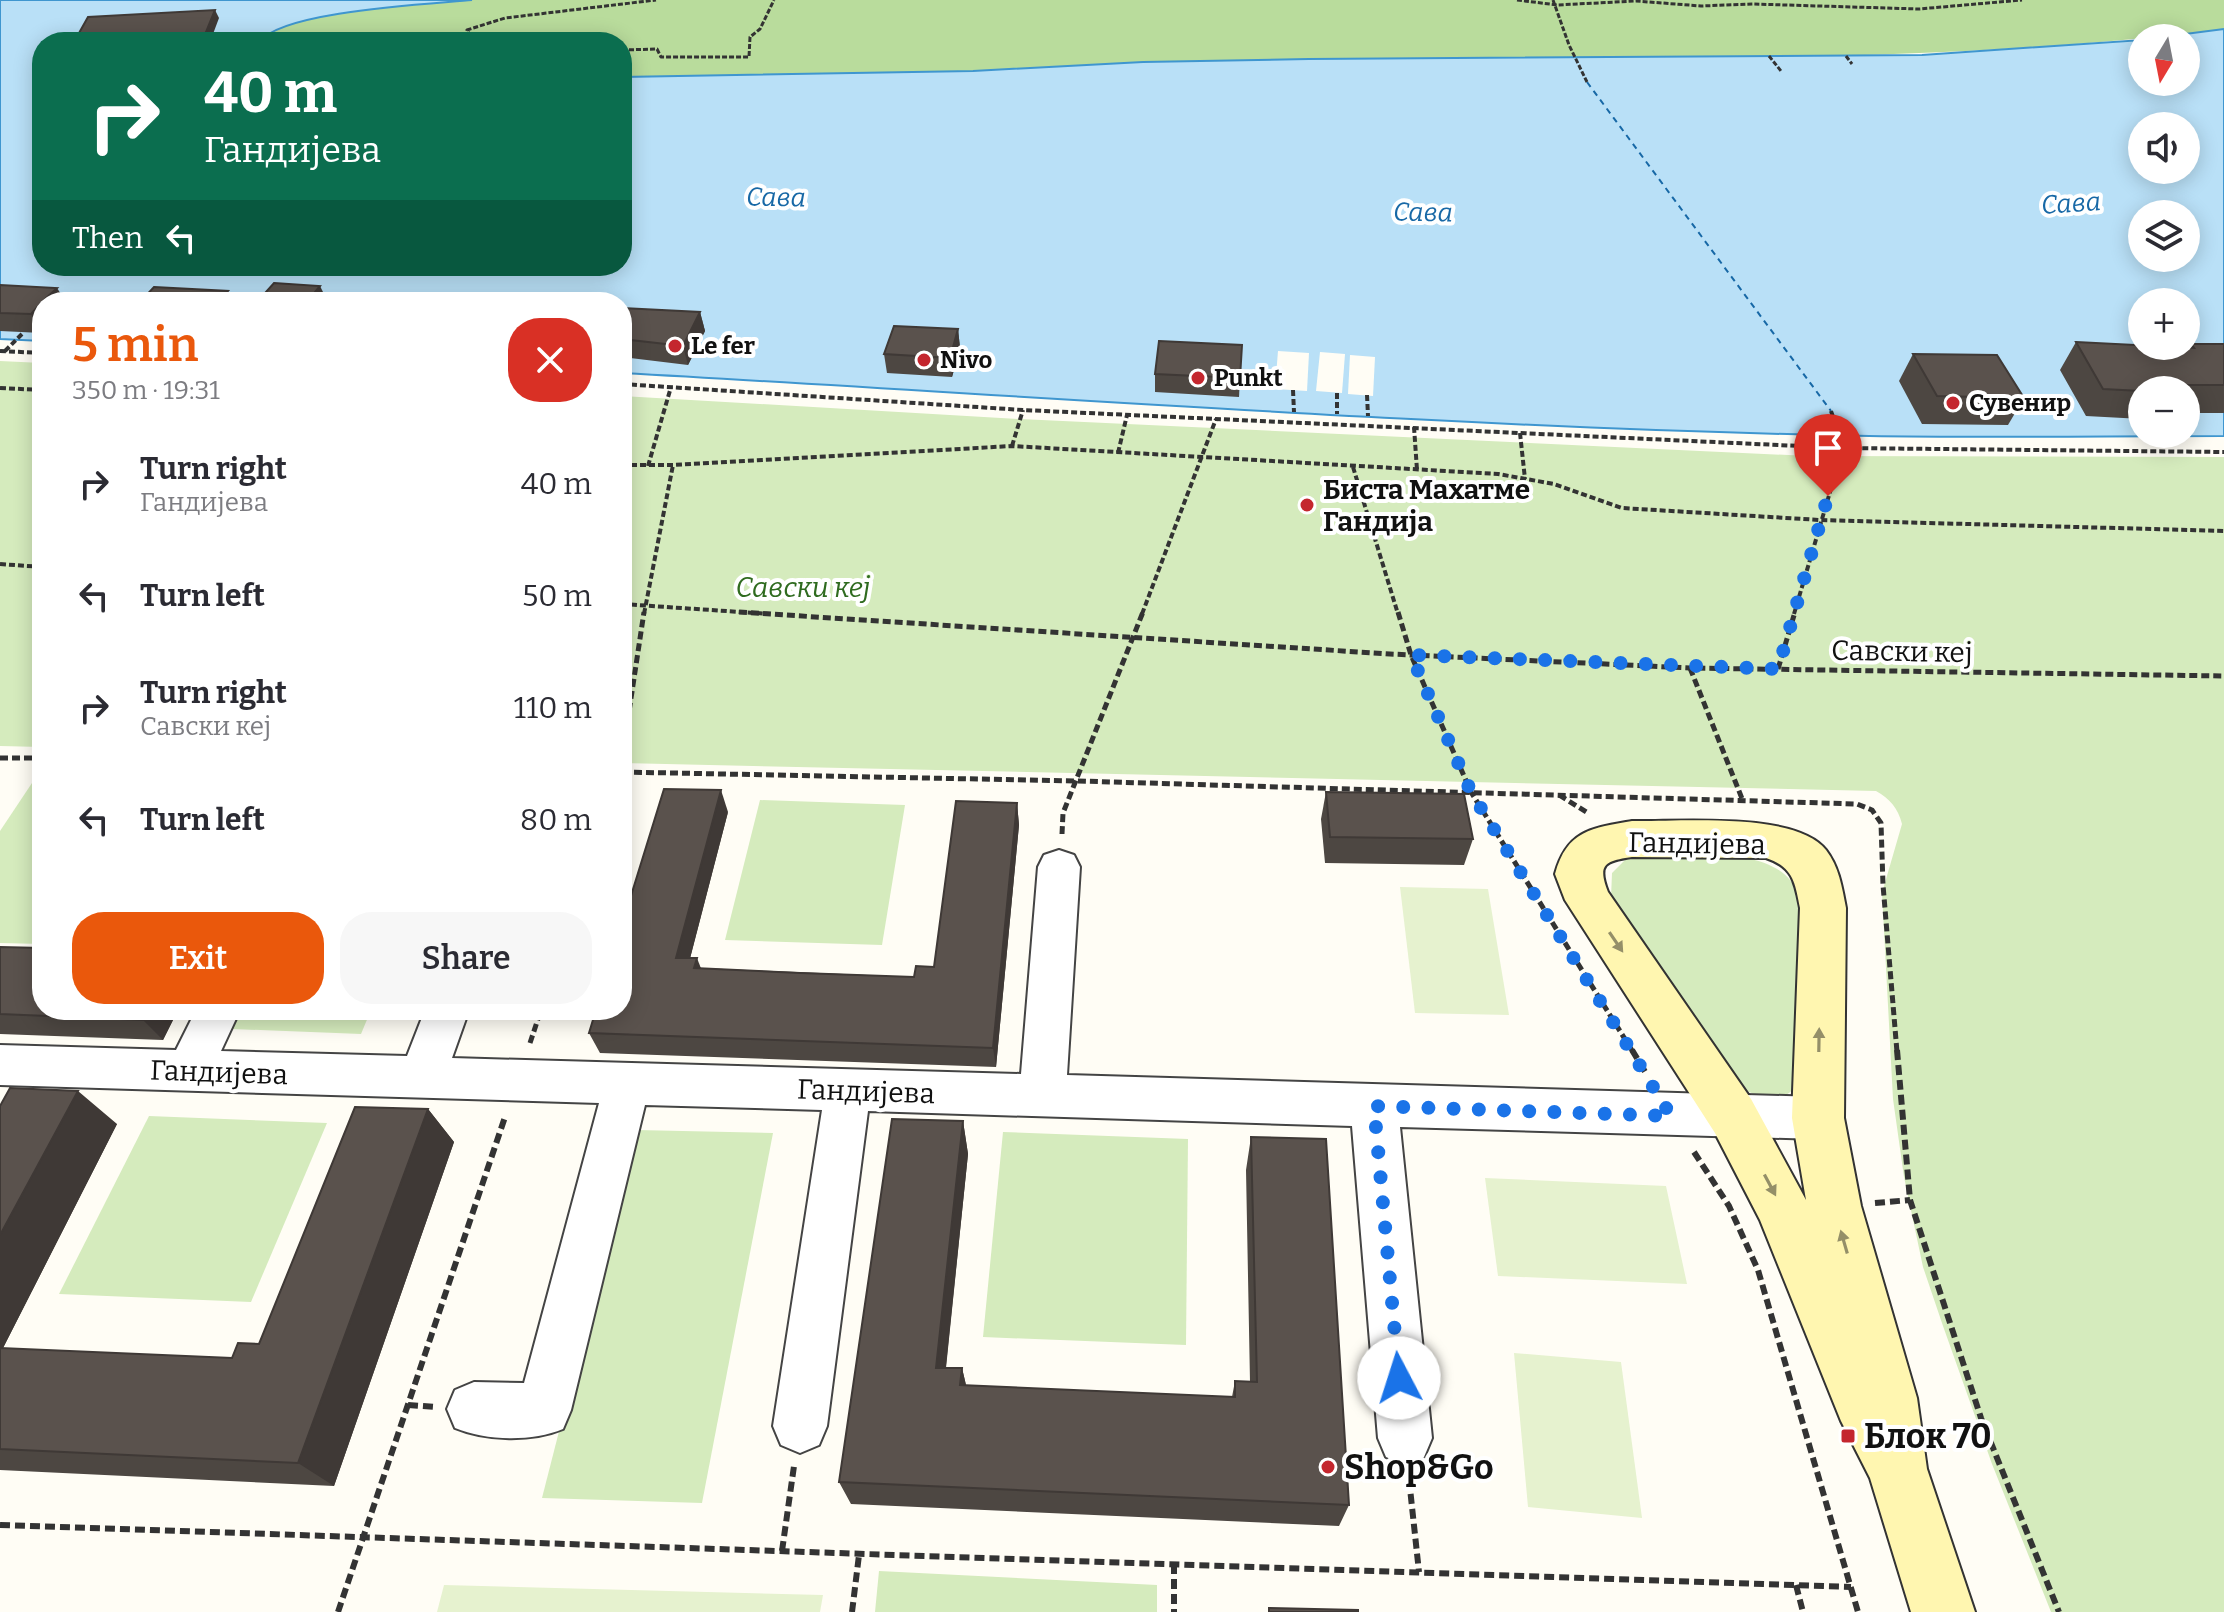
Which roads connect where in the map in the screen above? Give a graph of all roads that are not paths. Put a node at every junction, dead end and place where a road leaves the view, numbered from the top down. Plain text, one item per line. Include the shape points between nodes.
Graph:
1 (1059, 867) road end
2 (213, 1020) edge
3 (443, 1020) edge
4 (0, 1065) edge
5 (189, 1071) junction
6 (422, 1077) junction
7 (627, 1084) junction
8 (848, 1090) junction
9 (1042, 1096) junction
10 (1374, 1106) junction
11 (1733, 1116) junction
12 (1818, 1118) junction
13 (474, 1409) dead end
14 (800, 1426) road end
15 (1405, 1438) road end
16 (1897, 1469) junction
17 (1943, 1612) edge

1 - 9 street
2 - 5 street
3 - 6 street
4 - 5 street, Гандијева
5 - 6 street, Гандијева
6 - 7 street, Гандијева
7 - 8 street, Гандијева
7 - 13 street via 544,1410
8 - 9 street, Гандијева
8 - 14 street
9 - 10 street, Гандијева
10 - 11 street, Гандијева
10 - 15 street
11 - 12 street, Гандијева
12 -> 11 street, Гандијева via 1823,908 1817,875 1808,860 1794,849 1747,838 1601,844 1582,858 1578,874 1588,900
11 -> 16 street, Гандијева via 1782,1207 1862,1400
16 -> 12 street, Гандијева via 1888,1398 1834,1206
16 - 17 street, Гандијева

